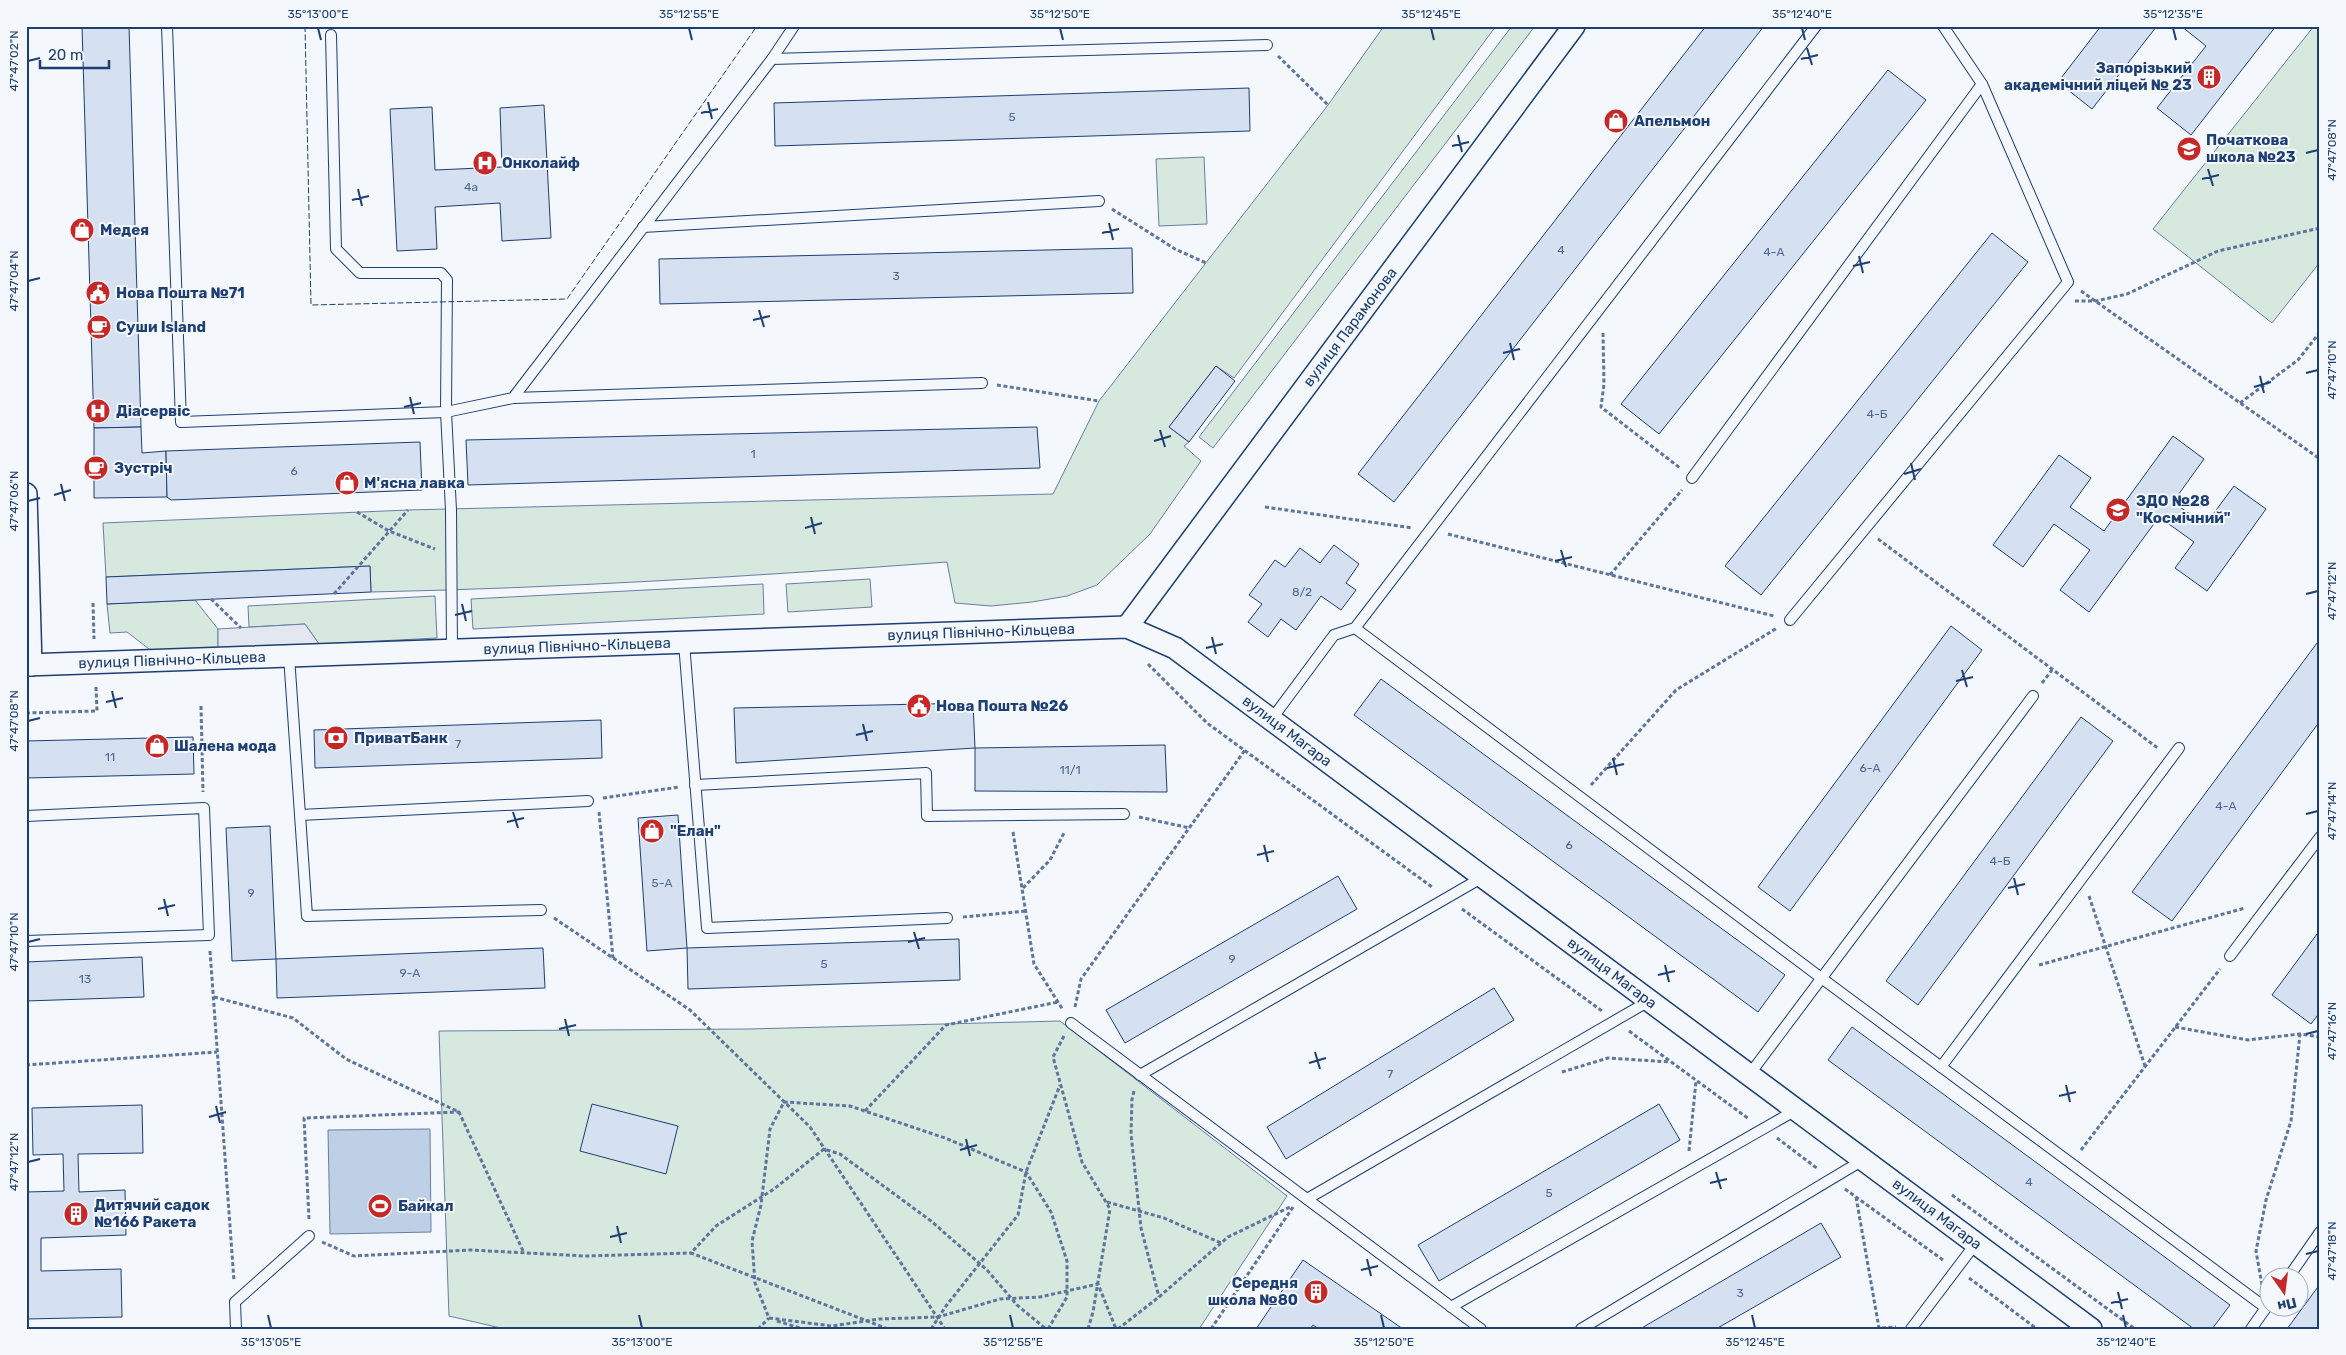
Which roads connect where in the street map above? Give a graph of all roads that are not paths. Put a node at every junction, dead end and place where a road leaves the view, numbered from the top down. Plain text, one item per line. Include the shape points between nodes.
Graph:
1 (167, 26) edge
2 (794, 26) edge
3 (1574, 26) edge
4 (1816, 26) edge
5 (1943, 26) edge
6 (331, 35) dead end
7 (1267, 45) road end
8 (772, 59) junction
9 (1982, 84) junction
10 (1099, 201) road end
11 (642, 226) junction
12 (982, 383) road end
13 (513, 398) junction
14 (446, 412) junction
15 (1692, 478) road end
16 (26, 494) edge
17 (1790, 620) road end
18 (1127, 627) junction
19 (1356, 628) junction
20 (684, 643) junction
21 (452, 650) junction
22 (288, 656) junction
23 (29, 665) edge
24 (2033, 696) dead end
25 (1271, 720) junction
26 (2179, 748) dead end
27 (695, 785) junction
28 (592, 800) road end
29 (1124, 814) road end
30 (300, 815) junction
31 (26, 816) edge
32 (2320, 837) edge
33 (1482, 877) junction
34 (541, 910) road end
35 (947, 918) road end
36 (26, 941) edge
37 (2230, 956) road end
38 (1820, 977) junction
39 (1650, 1001) junction
40 (1071, 1024) road end
41 (1941, 1067) junction
42 (1140, 1075) junction
43 (1749, 1075) junction
44 (1796, 1110) junction
45 (1863, 1160) junction
46 (1307, 1199) junction
47 (2320, 1232) edge
48 (309, 1236) road end
49 (1976, 1244) junction
50 (2295, 1268) edge
51 (2258, 1299) edge
52 (1451, 1307) junction
53 (2259, 1318) edge
54 (1912, 1327) edge
55 (236, 1329) edge
56 (1481, 1329) edge
57 (1581, 1329) edge
58 (2091, 1329) edge
59 (2251, 1329) edge

1 - 14 lane via 181,422
2 - 8 lane
3 - 18 street, вулиця Парамонова
4 - 19 lane
5 - 9 lane
6 - 14 lane via 336,249 360,273 441,273 447,280
7 - 8 lane
8 - 11 lane
9 - 15 lane
9 - 17 lane via 2068,282
10 - 11 lane
11 - 13 lane
12 - 13 lane
13 - 14 lane
14 - 21 lane
16 - 23 street
18 - 20 street, вулиця Північно-Кільцева
18 - 25 street, вулиця Магара via 1175,648
19 - 25 lane via 1334,635
19 - 38 lane
20 - 21 street, вулиця Північно-Кільцева
20 - 27 lane
21 - 22 street, вулиця Північно-Кільцева
22 - 23 street, вулиця Північно-Кільцева
22 - 30 lane
24 - 38 lane
25 - 33 street, вулиця Магара
26 - 41 lane
27 - 29 lane via 926,773 926,816
27 - 35 lane via 707,928
28 - 30 lane
30 - 34 lane via 307,916
31 - 36 lane via 204,808 209,936
32 - 37 lane
33 - 39 street, вулиця Магара
33 - 42 lane
38 - 41 lane
38 - 43 lane
39 - 43 street, вулиця Магара
39 - 46 lane
40 - 42 lane
41 - 51 lane
42 - 46 lane
43 - 44 street, вулиця Магара
44 - 45 street, вулиця Магара
44 - 52 lane
45 - 49 street, вулиця Магара
45 - 57 lane
46 - 52 lane
47 - 50 lane
48 - 55 lane via 235,1302
49 - 54 lane
49 - 58 street, вулиця Магара
52 - 56 lane
53 - 59 lane

